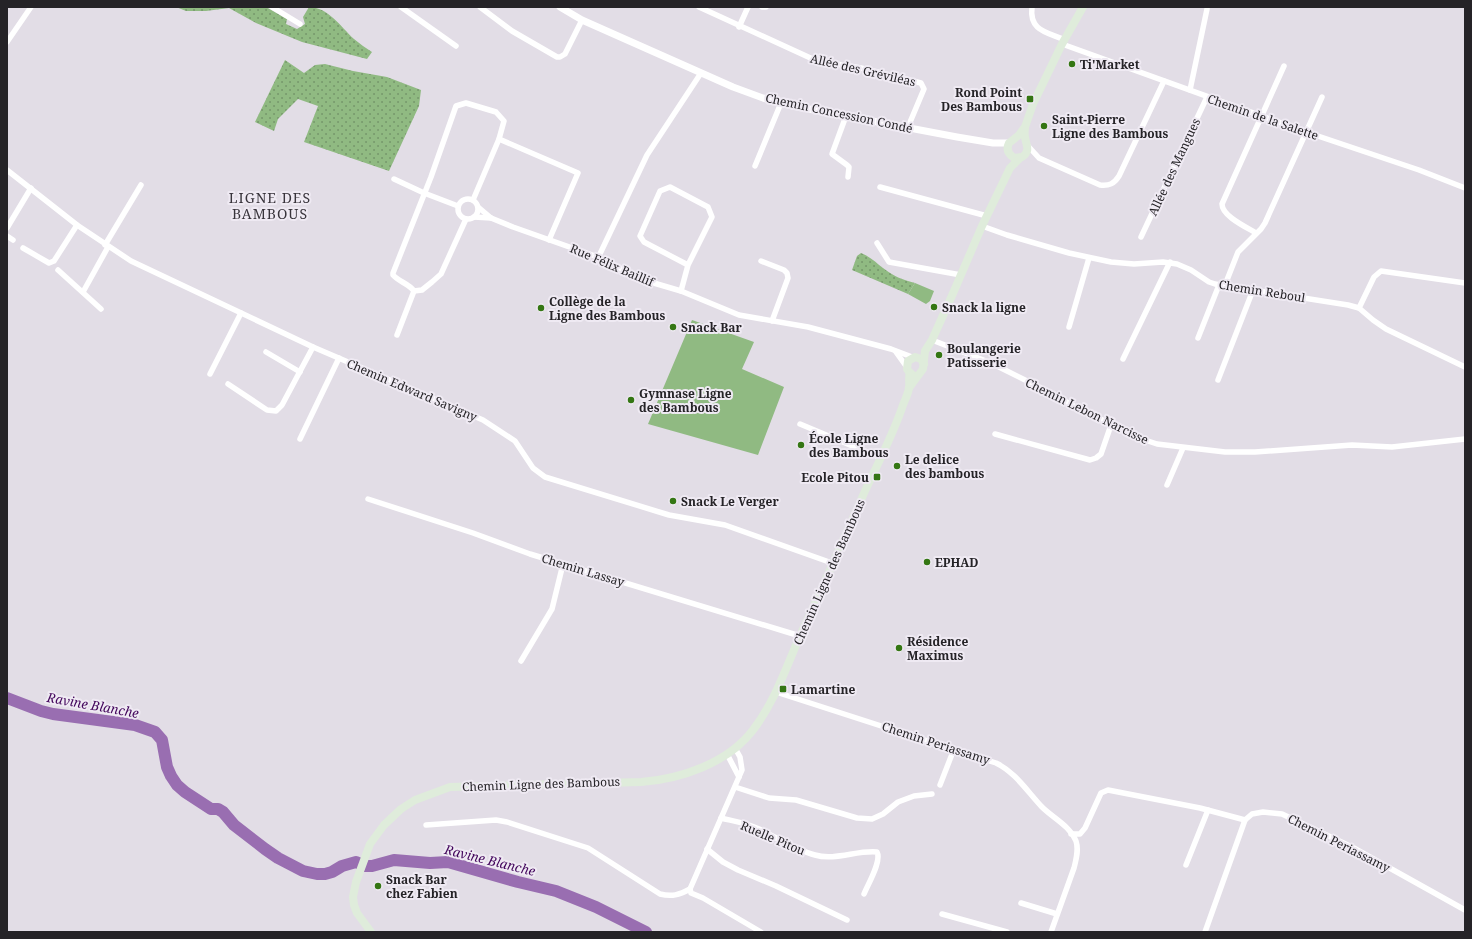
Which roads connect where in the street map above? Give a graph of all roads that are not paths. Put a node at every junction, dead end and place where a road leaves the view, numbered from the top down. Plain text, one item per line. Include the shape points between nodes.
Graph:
1 (31, 7) edge
2 (272, 7) edge
3 (401, 7) edge
4 (480, 7) edge
5 (560, 7) edge
6 (699, 7) edge
7 (748, 7) edge
8 (762, 7) edge
9 (766, 7) edge
10 (1032, 7) edge
11 (1083, 7) edge
12 (1207, 9) dead end
13 (582, 20) junction
14 (300, 24) dead end
15 (739, 27) junction
16 (7, 42) edge
17 (1064, 42) junction
18 (456, 46) dead end
19 (1284, 66) dead end
20 (701, 73) junction
21 (1164, 81) junction
22 (1190, 90) junction
23 (1207, 97) junction
24 (1322, 97) dead end
25 (781, 103) junction
26 (846, 116) junction
27 (1262, 116) junction
28 (1025, 126) junction
29 (908, 127) junction
30 (1306, 132) junction
31 (499, 139) junction
32 (1027, 144) junction
33 (1010, 146) junction
34 (1022, 157) junction
35 (1039, 158) junction
36 (755, 166) dead end
37 (1010, 168) junction
38 (7, 170) edge
39 (848, 177) dead end
40 (394, 179) dead end
41 (141, 185) dead end
42 (31, 188) junction
43 (880, 188) dead end
44 (1465, 188) edge
45 (424, 192) junction
46 (473, 200) junction
47 (458, 206) junction
48 (478, 207) junction
49 (987, 216) junction
50 (474, 217) junction
51 (491, 218) junction
52 (466, 219) junction
53 (77, 225) junction
54 (982, 226) junction
55 (7, 228) edge
56 (1256, 233) junction
57 (7, 236) edge
58 (1141, 236) dead end
59 (13, 240) dead end
60 (549, 240) junction
61 (876, 243) dead end
62 (107, 246) junction
63 (23, 248) dead end
64 (598, 258) junction
65 (1089, 258) junction
66 (760, 261) dead end
67 (1170, 262) junction
68 (688, 265) junction
69 (58, 270) dead end
70 (961, 275) junction
71 (1465, 282) edge
72 (1219, 285) junction
73 (1225, 286) junction
74 (414, 290) junction
75 (1253, 290) junction
76 (681, 291) junction
77 (83, 292) junction
78 (101, 308) dead end
79 (1359, 308) junction
80 (241, 313) junction
81 (772, 320) junction
82 (1069, 327) dead end
83 (396, 334) dead end
84 (1198, 338) dead end
85 (932, 340) junction
86 (313, 347) junction
87 (896, 351) junction
88 (925, 351) junction
89 (266, 352) dead end
90 (914, 357) junction
91 (339, 358) junction
92 (1123, 359) dead end
93 (924, 364) junction
94 (1465, 367) edge
95 (908, 370) junction
96 (300, 372) junction
97 (210, 374) dead end
98 (920, 374) junction
99 (1218, 380) dead end
100 (228, 384) dead end
101 (909, 388) junction
102 (800, 424) dead end
103 (1111, 425) junction
104 (995, 434) dead end
105 (300, 439) dead end
106 (1465, 439) edge
107 (1183, 448) junction
108 (881, 458) junction
109 (1167, 485) dead end
110 (368, 499) dead end
111 (563, 564) junction
112 (832, 564) junction
113 (800, 636) junction
114 (521, 661) dead end
115 (776, 692) junction
116 (735, 748) junction
117 (954, 749) junction
118 (727, 754) junction
119 (739, 777) junction
120 (940, 785) dead end
121 (735, 787) junction
122 (932, 794) dead end
123 (1208, 810) junction
124 (721, 818) junction
125 (1245, 820) junction
126 (426, 826) dead end
127 (1071, 834) junction
128 (706, 849) junction
129 (1186, 865) dead end
130 (690, 887) junction
131 (864, 894) dead end
132 (1021, 903) dead end
133 (1465, 910) edge
134 (942, 914) dead end
135 (1057, 914) junction
136 (847, 920) dead end
137 (371, 932) edge
138 (761, 932) edge
139 (1007, 932) edge
140 (1051, 932) edge
141 (1205, 932) edge

1 - 16 street
2 - 14 street
3 - 18 street
4 - 13 street via 512,31 557,57 565,54
5 - 13 street, Chemin Concession Condé
6 - 15 street, Allée des Gréviléas
7 - 15 street
8 - 9 street
10 - 17 street, Chemin de la Salette via 1032,20 1036,26
11 - 17 main road
12 - 22 street
13 - 20 street, Chemin Concession Condé
15 - 29 street, Allée des Gréviléas via 817,61 861,68 921,83 924,89
17 - 21 street, Chemin de la Salette
17 - 28 main road
19 - 27 street
20 - 25 street, Chemin Concession Condé
20 - 64 street via 647,156
21 - 22 street, Chemin de la Salette
21 - 35 street via 1119,176 1112,184 1100,185
22 - 23 street, Chemin de la Salette
23 - 27 street, Chemin de la Salette
23 - 58 street, Allée des Mangues
24 - 30 street
25 - 26 street, Chemin Concession Condé
25 - 36 street
26 - 29 street, Chemin Concession Condé
26 - 39 street via 832,154 849,167
27 - 30 street, Chemin de la Salette
27 - 56 street via 1222,204 1226,214
28 - 32 main road
28 - 33 main road
29 - 33 street, Chemin Concession Condé
30 - 44 street, Chemin de la Salette
30 - 56 street via 1265,223
31 - 45 street via 504,121 496,112 466,103 456,106
31 - 46 street
31 - 60 street via 578,173
32 - 33 main road via 1022,139
32 - 34 main road via 1027,152
32 - 35 street
33 - 34 main road via 1014,158
33 - 37 main road
34 - 35 street
34 - 37 main road
37 - 49 main road
38 - 42 street, Chemin Edward Savigny
40 - 45 street
41 - 62 street
42 - 53 street, Chemin Edward Savigny
42 - 55 street
43 - 49 street
45 - 47 street
45 - 74 street via 392,275
46 - 47 street via 464,199
46 - 48 street
47 - 52 street via 459,215
48 - 50 street
48 - 51 street, Rue Félix Baillif
49 - 54 main road
50 - 51 street, Rue Félix Baillif
50 - 52 street
51 - 60 street, Rue Félix Baillif
52 - 74 street via 441,274 422,290
53 - 62 street, Chemin Edward Savigny
53 - 63 street via 52,263
54 - 65 street, Chemin Reboul
54 - 70 main road
56 - 73 street via 1236,256
57 - 59 street
60 - 64 street, Rue Félix Baillif
61 - 70 street via 889,262
62 - 77 street
62 - 80 street, Chemin Edward Savigny via 131,261
64 - 76 street, Rue Félix Baillif via 647,281
65 - 67 street, Chemin Reboul via 1134,264
65 - 82 street
66 - 81 street via 787,273 788,278
67 - 72 street, Chemin Reboul via 1184,266 1209,282
67 - 92 street
68 - 68 street via 712,217 708,207 670,187 660,191 640,236 644,242
68 - 76 street
69 - 77 street
70 - 85 main road
71 - 79 street via 1381,271 1374,277
72 - 73 street, Chemin Reboul
72 - 84 street
73 - 75 street, Chemin Reboul
74 - 83 street
75 - 79 street, Chemin Reboul
75 - 99 street
76 - 81 street, Rue Félix Baillif via 739,315
77 - 78 street
79 - 94 street, Chemin Reboul via 1386,329
80 - 86 street, Chemin Edward Savigny
80 - 97 street
81 - 87 street, Rue Félix Baillif
85 - 88 main road
85 - 103 street, Chemin Lebon Narcisse via 991,363
86 - 91 street, Chemin Edward Savigny
86 - 96 street
87 - 90 street, Rue Félix Baillif
87 - 95 street
88 - 90 main road
88 - 93 main road
89 - 96 street
90 - 93 main road via 921,359
90 - 95 main road via 908,361
91 - 105 street
91 - 112 street, Chemin Edward Savigny via 483,420 511,437 533,468 552,480 665,514 725,525
93 - 98 main road
95 - 98 main road via 915,375
95 - 101 main road, Chemin Ligne des Bambous
96 - 100 street via 276,411 267,410
98 - 101 main road, Chemin Ligne des Bambous
101 - 108 main road, Chemin Ligne des Bambous
102 - 108 street
103 - 104 street via 1101,454 1090,460
103 - 107 street, Chemin Lebon Narcisse via 1151,443
106 - 107 street, Chemin Lebon Narcisse via 1392,447 1352,445 1255,452
107 - 109 street
108 - 112 main road, Chemin Ligne des Bambous
110 - 111 street, Chemin Lassay
111 - 113 street, Chemin Lassay
111 - 114 street via 552,609
112 - 113 main road, Chemin Ligne des Bambous
113 - 115 main road, Chemin Ligne des Bambous
115 - 116 main road, Chemin Ligne des Bambous via 753,730
115 - 117 street, Chemin Periassamy
116 - 118 main road, Chemin Ligne des Bambous
116 - 119 street via 742,764
117 - 120 street
117 - 127 street, Chemin Periassamy via 1004,767
118 - 119 street
118 - 137 main road, Chemin Ligne des Bambous via 695,770 662,780 450,787 415,800 384,825 370,844 356,882 354,905
119 - 121 street
121 - 122 street via 768,798 796,800 857,818 872,819 898,802 914,796
121 - 124 street
123 - 125 street
123 - 127 street via 1108,790 1101,793 1080,834
123 - 129 street
124 - 128 street
124 - 131 street, Ruelle Pitou via 760,829 788,845 816,856 877,852 878,861
125 - 133 street, Chemin Periassamy via 1252,814 1263,812 1282,814 1352,847
125 - 141 street
126 - 130 street via 496,820 507,822 588,848 660,894 679,895
127 - 135 street via 1077,844 1076,858
128 - 130 street
128 - 136 street via 738,870
130 - 138 street via 691,893
132 - 135 street
134 - 139 street
135 - 140 street

